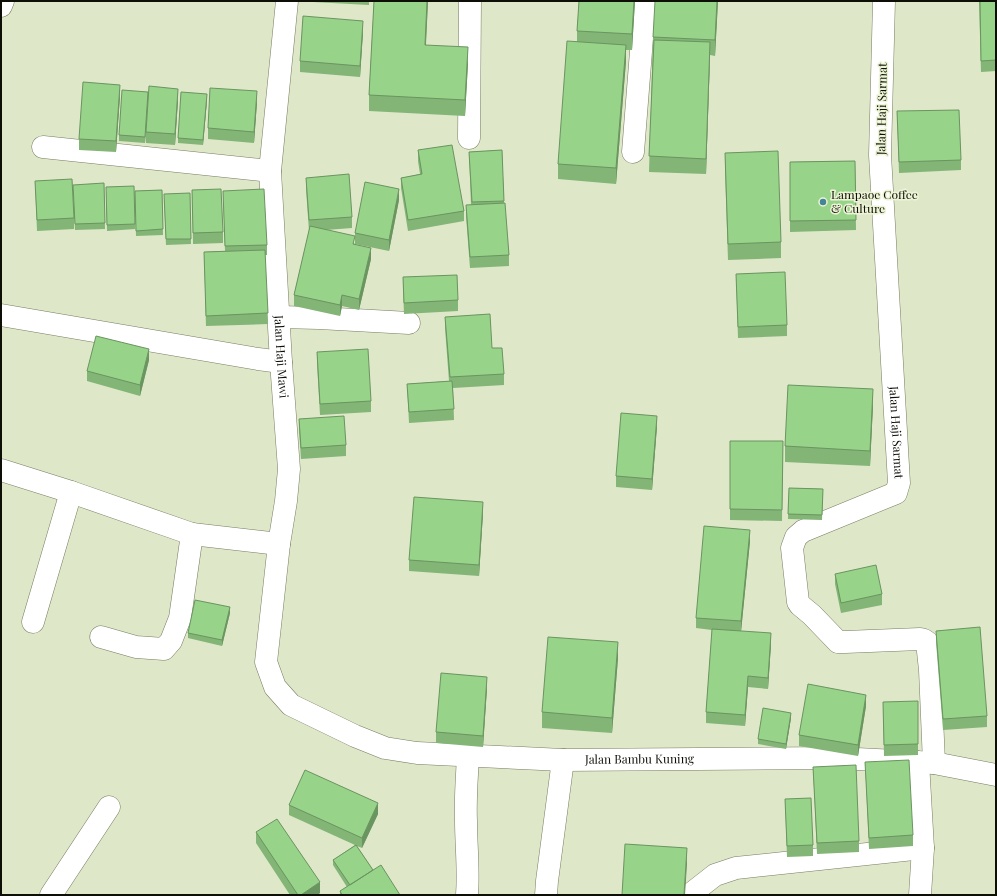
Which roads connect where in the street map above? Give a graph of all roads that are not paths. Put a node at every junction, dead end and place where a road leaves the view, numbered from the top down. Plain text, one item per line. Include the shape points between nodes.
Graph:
1 (3, 1) edge
2 (287, 1) edge
3 (470, 1) edge
4 (645, 1) edge
5 (884, 1) edge
6 (1, 6) edge
7 (469, 138) dead end
8 (43, 147) dead end
9 (633, 152) dead end
10 (270, 171) junction
11 (1, 315) edge
12 (279, 317) junction
13 (409, 323) dead end
14 (281, 362) junction
15 (1, 470) edge
16 (71, 492) junction
17 (192, 534) junction
18 (278, 544) junction
19 (33, 622) dead end
20 (101, 637) dead end
21 (291, 704) joint
22 (468, 756) junction
23 (563, 760) junction
24 (926, 762) junction
25 (996, 775) edge
26 (110, 807) dead end
27 (923, 848) junction
28 (692, 893) dead end
29 (51, 895) edge
30 (467, 895) edge
31 (546, 895) edge
32 (920, 895) edge

1 - 6 street
2 - 10 street, Jalan Haji Mawi
3 - 7 street
4 - 9 street
5 - 24 street, Jalan Haji Sarmat via 880,155 899,483 896,493 803,531 796,537 792,548 798,602 838,642 920,639 927,642 930,670
8 - 10 street
10 - 12 street, Jalan Haji Mawi
11 - 14 street
12 - 13 street
12 - 14 street, Jalan Haji Mawi
14 - 18 street, Jalan Haji Mawi via 289,470
15 - 16 street
16 - 17 street
16 - 19 street
17 - 18 street
17 - 20 street via 180,618 171,641 164,649 136,648
18 - 21 street, Jalan Haji Mawi via 266,662 275,687
21 - 22 street, Jalan Bambu Kuning via 385,748
22 - 23 street, Jalan Bambu Kuning
22 - 30 street
23 - 24 street, Jalan Bambu Kuning via 838,758
23 - 31 street
24 - 25 street, Jalan Bambu Kuning
24 - 27 street
26 - 29 street
27 - 28 street via 736,868 715,875
27 - 32 street

